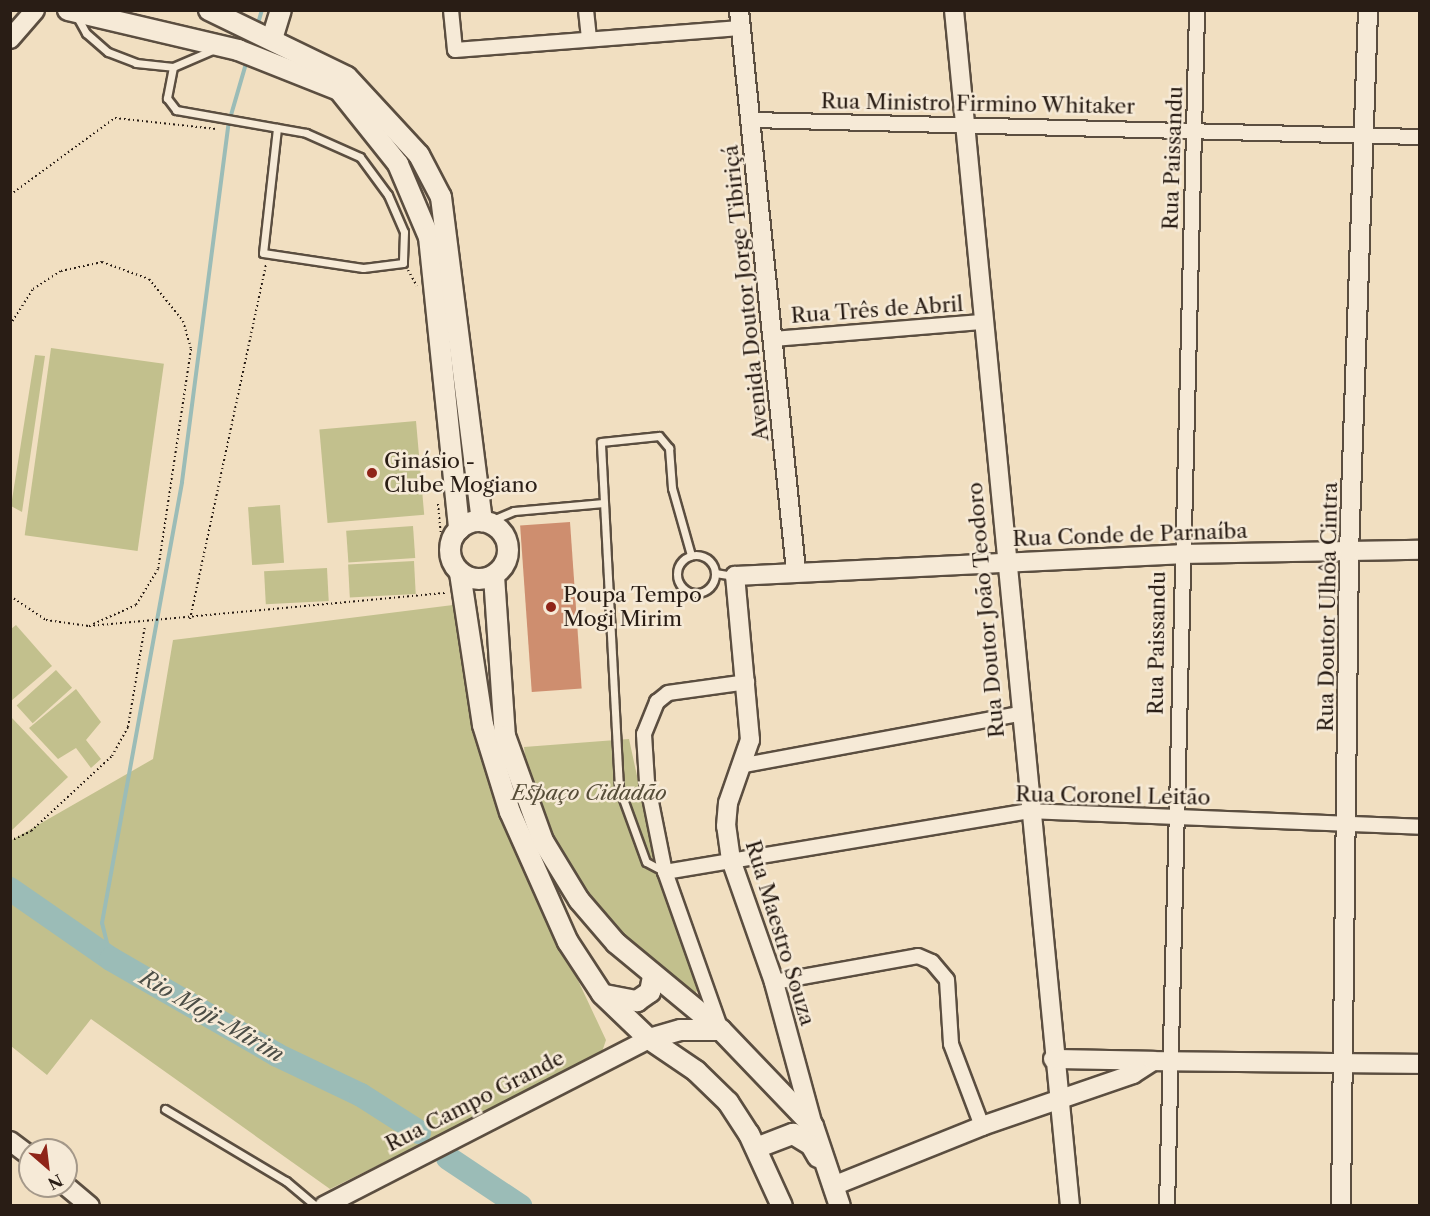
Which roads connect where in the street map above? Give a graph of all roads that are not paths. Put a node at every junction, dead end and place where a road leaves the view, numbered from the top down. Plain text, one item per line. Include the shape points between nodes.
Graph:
1 (35, 10) edge
2 (209, 10) edge
3 (281, 10) edge
4 (451, 10) edge
5 (586, 10) edge
6 (954, 10) edge
7 (1197, 10) edge
8 (1368, 10) edge
9 (71, 12) edge
10 (740, 19) edge
11 (259, 32) junction
12 (10, 39) edge
13 (589, 39) junction
14 (230, 48) junction
15 (172, 67) junction
16 (752, 120) junction
17 (966, 125) junction
18 (277, 128) junction
19 (1196, 129) junction
20 (1367, 133) junction
21 (1419, 137) edge
22 (983, 322) junction
23 (774, 339) junction
24 (604, 503) junction
25 (485, 521) junction
26 (459, 529) junction
27 (1419, 550) edge
28 (1349, 552) junction
29 (1180, 554) junction
30 (691, 555) junction
31 (1003, 562) junction
32 (796, 571) junction
33 (460, 573) junction
34 (715, 573) junction
35 (494, 576) junction
36 (735, 576) junction
37 (747, 682) junction
38 (1019, 714) junction
39 (744, 765) junction
40 (1028, 811) junction
41 (1174, 818) junction
42 (1347, 824) junction
43 (1419, 827) edge
44 (731, 860) junction
45 (666, 872) junction
46 (653, 977) junction
47 (774, 982) junction
48 (602, 994) junction
49 (721, 1030) junction
50 (649, 1040) junction
51 (1053, 1059) junction
52 (1161, 1060) junction
53 (1344, 1061) junction
54 (1419, 1064) edge
55 (1058, 1101) junction
56 (165, 1109) dead end
57 (813, 1125) junction
58 (982, 1125) junction
59 (756, 1148) junction
60 (833, 1186) junction
61 (78, 1196) edge
62 (326, 1205) edge
63 (781, 1205) edge
64 (90, 1206) edge
65 (840, 1206) edge
66 (1070, 1206) edge
67 (1167, 1206) edge
68 (1341, 1206) edge

1 - 12 street
2 - 11 main road
3 - 11 main road
4 - 13 street via 455,50
5 - 13 street
6 - 17 street, Rua Doutor João Teodoro
7 - 19 street, Rua Paissandu
8 - 20 street, Rua Doutor Ulhôa Cintra
9 - 14 main road
9 - 15 lane via 86,33 108,52
10 - 13 street
10 - 16 street, Avenida Doutor Jorge Tibiriçá
11 - 25 main road via 347,77 419,155 441,197
14 - 15 lane
14 - 26 main road via 339,90 398,164 425,226
15 - 18 lane via 167,98 176,110
16 - 17 street, Rua Ministro Firmino Whitaker
16 - 23 street, Avenida Doutor Jorge Tibiriçá
17 - 19 street, Rua Ministro Firmino Whitaker
17 - 22 street, Rua Doutor João Teodoro
18 - 18 lane via 261,248 268,257 363,268 396,267 405,255 404,232 388,195 360,157 338,143
19 - 20 street, Rua Ministro Firmino Whitaker
19 - 29 street, Rua Paissandu
20 - 21 street, Rua Ministro Firmino Whitaker
20 - 28 street, Rua Doutor Ulhôa Cintra
22 - 23 street, Rua Três de Abril
22 - 31 street, Rua Doutor João Teodoro
23 - 32 street, Avenida Doutor Jorge Tibiriçá
24 - 25 lane via 514,511
24 - 30 lane via 601,442 659,436 669,448 672,488
24 - 45 lane via 619,788 646,862
25 - 26 main road
25 - 35 main road via 505,536 508,547 503,568
26 - 33 main road via 449,556
27 - 28 street, Rua Conde de Parnaíba
28 - 29 street, Rua Conde de Parnaíba
28 - 42 street, Rua Doutor Ulhôa Cintra
29 - 31 street, Rua Conde de Parnaíba
29 - 41 street, Rua Paissandu
30 - 34 lane via 710,560
30 - 34 lane via 677,568 685,591 704,592
31 - 32 street, Rua Conde de Parnaíba
31 - 38 street, Rua Doutor João Teodoro
32 - 36 street, Rua Conde de Parnaíba
33 - 35 main road via 477,580
33 - 48 main road via 483,725 510,812 553,912
34 - 36 lane
35 - 46 main road via 505,736 519,784 543,841 579,900
36 - 37 street, Rua Maestro Souza
37 - 39 street, Rua Maestro Souza via 750,740
37 - 45 street via 668,693 648,718 647,782
38 - 39 street
38 - 40 street, Rua Doutor João Teodoro
39 - 44 street, Rua Maestro Souza via 728,803
40 - 41 street, Rua Coronel Leitão
40 - 44 street, Rua Coronel Leitão
40 - 51 street, Rua Doutor João Teodoro
41 - 42 street, Rua Coronel Leitão
41 - 52 street, Rua Paissandu
42 - 43 street, Rua Coronel Leitão
42 - 53 street, Rua Doutor Ulhôa Cintra
44 - 45 street, Rua Coronel Leitão
44 - 47 street, Rua Maestro Souza
45 - 49 street
46 - 48 main road via 650,992 637,1001
46 - 49 main road
47 - 57 street, Rua Maestro Souza
47 - 58 street via 918,956 932,962 947,980 951,1044
48 - 50 main road
49 - 50 main road via 681,1030
49 - 57 main road
50 - 59 main road via 696,1071 728,1102
50 - 62 street, Rua Campo Grande
51 - 52 street
51 - 55 street, Rua Doutor João Teodoro
52 - 53 street
52 - 55 street
52 - 67 street, Rua Paissandu
53 - 54 street
53 - 68 street, Rua Doutor Ulhôa Cintra
55 - 58 street
55 - 66 street, Rua Doutor João Teodoro
56 - 62 lane
57 - 60 main road
58 - 60 street
59 - 60 main road via 783,1135 803,1137
59 - 63 main road
60 - 65 main road
61 - 64 street

